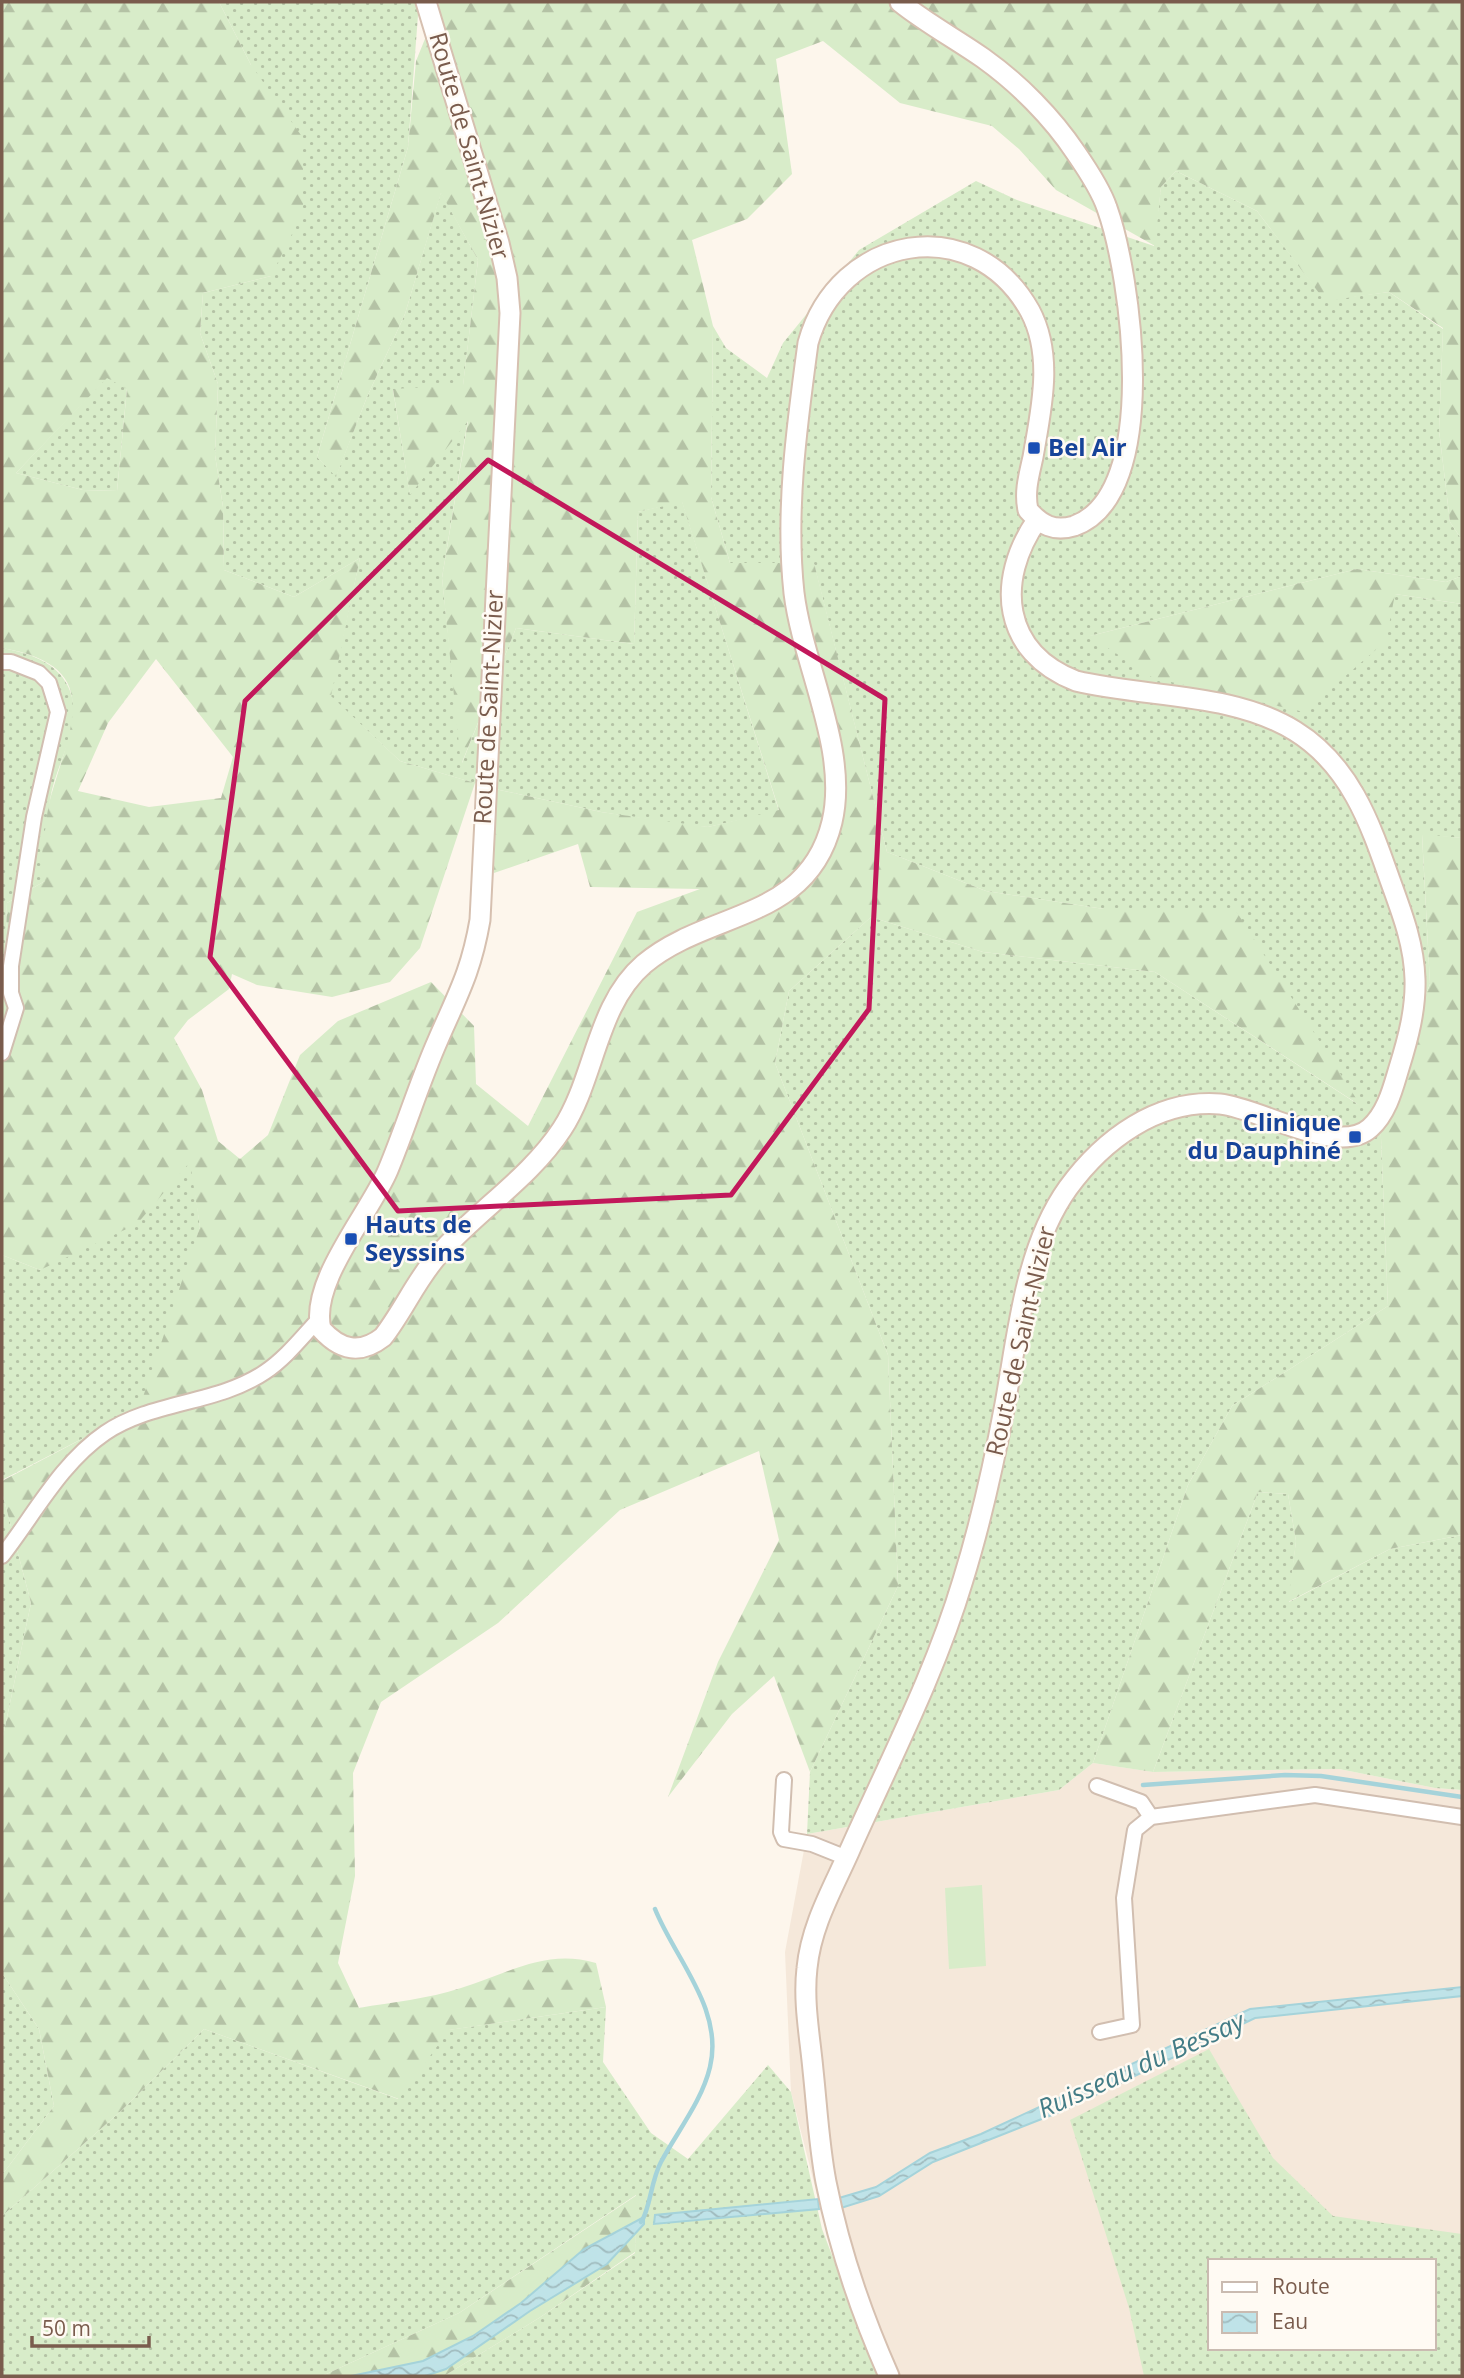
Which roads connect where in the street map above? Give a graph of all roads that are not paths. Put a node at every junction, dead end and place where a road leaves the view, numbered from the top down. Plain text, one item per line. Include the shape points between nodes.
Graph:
1 (426, 2) edge
2 (900, 2) edge
3 (1037, 520) junction
4 (2, 662) edge
5 (3, 1051) edge
6 (319, 1319) junction
7 (2, 1556) edge
8 (784, 1780) dead end
9 (1097, 1786) dead end
10 (1150, 1816) junction
11 (1462, 1817) edge
12 (847, 1858) junction
13 (1100, 2032) dead end
14 (889, 2376) edge

1 - 6 main road, Route de Saint-Nizier via 499,243 510,313 480,920 461,994 438,1040 388,1170 326,1286
2 - 3 main road via 986,60 1030,98 1076,152 1107,206 1129,306 1129,438 1117,480 1104,502 1079,524 1056,529
3 - 6 main road via 1026,499 1043,399 1042,345 1029,311 1000,273 958,251 916,247 870,261 835,288 818,314 808,343 790,544 795,597 834,770 834,810 820,855 802,879 778,898 654,957 634,974 611,1011 580,1096 561,1130 533,1165 439,1254 393,1325 374,1344 352,1349 334,1343 321,1329
3 - 12 main road, Route de Saint-Nizier via 1013,569 1012,609 1021,638 1032,653 1060,675 1261,714 1296,731 1330,759 1373,830 1402,913 1413,956 1412,1018 1388,1104 1367,1131 1355,1137 1329,1138 1263,1114 1216,1104 1170,1110 1120,1134 1079,1174 1056,1206 1036,1256 997,1446 963,1581 937,1657
4 - 5 street via 39,673 49,683 58,712 34,817 11,966 16,1008
6 - 7 street via 264,1373 134,1419 98,1438 79,1454
8 - 12 street via 784,1839
9 - 10 street via 1141,1801
10 - 11 street via 1315,1794
10 - 13 street via 1135,1830 1124,1898 1132,2025
12 - 14 main road, Route de Saint-Nizier via 811,1944 808,2018 831,2207

